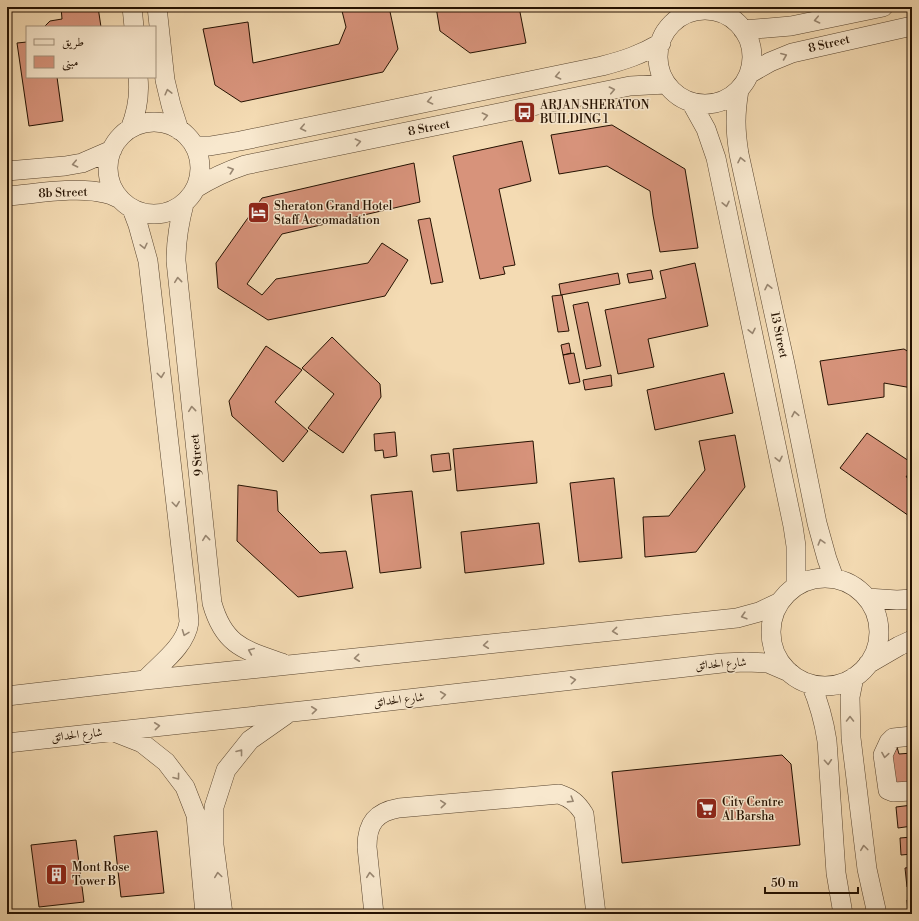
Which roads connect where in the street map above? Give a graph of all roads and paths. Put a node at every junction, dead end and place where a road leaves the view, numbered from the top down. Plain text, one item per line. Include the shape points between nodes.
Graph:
1 (132, 7) edge
2 (157, 7) edge
3 (883, 7) edge
4 (724, 11) edge
5 (679, 13) edge
6 (134, 26) edge
7 (912, 26) edge
8 (743, 30) junction
9 (661, 43) junction
10 (138, 78) edge
11 (744, 82) junction
12 (666, 84) junction
13 (691, 102) junction
14 (130, 129) junction
15 (179, 130) junction
16 (195, 146) junction
17 (112, 150) junction
18 (7, 171) edge
19 (196, 188) junction
20 (7, 196) edge
21 (125, 204) junction
22 (184, 204) junction
23 (834, 578) junction
24 (796, 586) junction
25 (867, 598) junction
26 (912, 599) edge
27 (780, 602) junction
28 (912, 640) edge
29 (868, 664) junction
30 (287, 665) junction
31 (789, 672) junction
32 (854, 677) junction
33 (145, 680) junction
34 (811, 684) junction
35 (7, 696) edge
36 (290, 712) junction
37 (113, 731) junction
38 (912, 736) edge
39 (7, 743) edge
40 (912, 791) edge
41 (205, 914) edge
42 (223, 914) edge
43 (374, 914) edge
44 (596, 914) edge
45 (843, 914) edge
46 (878, 914) edge

1 - 6 street
15 -> 2 street via 165,80
3 -> 8 street, 8 Street via 791,26
4 - 5 street
4 - 8 street
5 - 9 street
11 -> 7 street, 8 Street via 770,62 792,53
8 - 11 street via 750,44 752,59
9 - 12 street via 658,57 660,71
9 -> 16 street via 627,60 602,66 225,144
10 - 14 street via 137,112
11 - 13 street via 729,98 717,103
23 -> 11 street, 13 Street via 817,523 739,154 736,111
12 - 13 street via 677,95
19 -> 12 street, 8 Street via 211,178 245,166 630,86
13 -> 24 street via 706,129 718,165 793,526
14 - 15 street via 142,124 156,123
14 - 17 street via 119,138
15 - 16 street
16 - 19 street via 200,160
17 -> 18 street via 82,163
17 - 21 street via 108,167 110,183
19 - 22 street
20 - 21 street, 8b Street via 76,191 103,192
21 - 22 street via 149,214 168,212
21 -> 33 street via 138,225 148,261 188,616 185,636 177,648
30 -> 22 street, 9 Street via 248,651 235,643 224,632 216,618 212,603 176,261 177,234
23 - 24 street via 818,578
23 - 25 street via 855,586
24 - 27 street
25 - 26 street
25 - 29 street via 878,619 879,632 878,644
27 -> 30 street via 760,612 737,618
27 - 31 street via 771,626 772,640 775,653
28 - 29 street
29 - 32 street
30 - 33 street
31 - 34 street
36 -> 31 street, شارع الحدائق via 722,663 768,663
32 - 34 street via 836,684
46 -> 32 street via 867,869 850,738 850,697
33 - 35 street
34 -> 45 street via 819,702 827,741 836,873
37 -> 36 street, شارع الحدائق
42 -> 36 street via 214,845 214,807 226,770 250,740
37 - 39 street, شارع الحدائق
37 -> 41 street via 142,743 166,762 185,787 196,815
38 -> 40 street via 893,738 883,756 888,790
43 -> 44 street via 367,835 378,816 388,810 399,808 558,794 569,797 578,804 584,814

